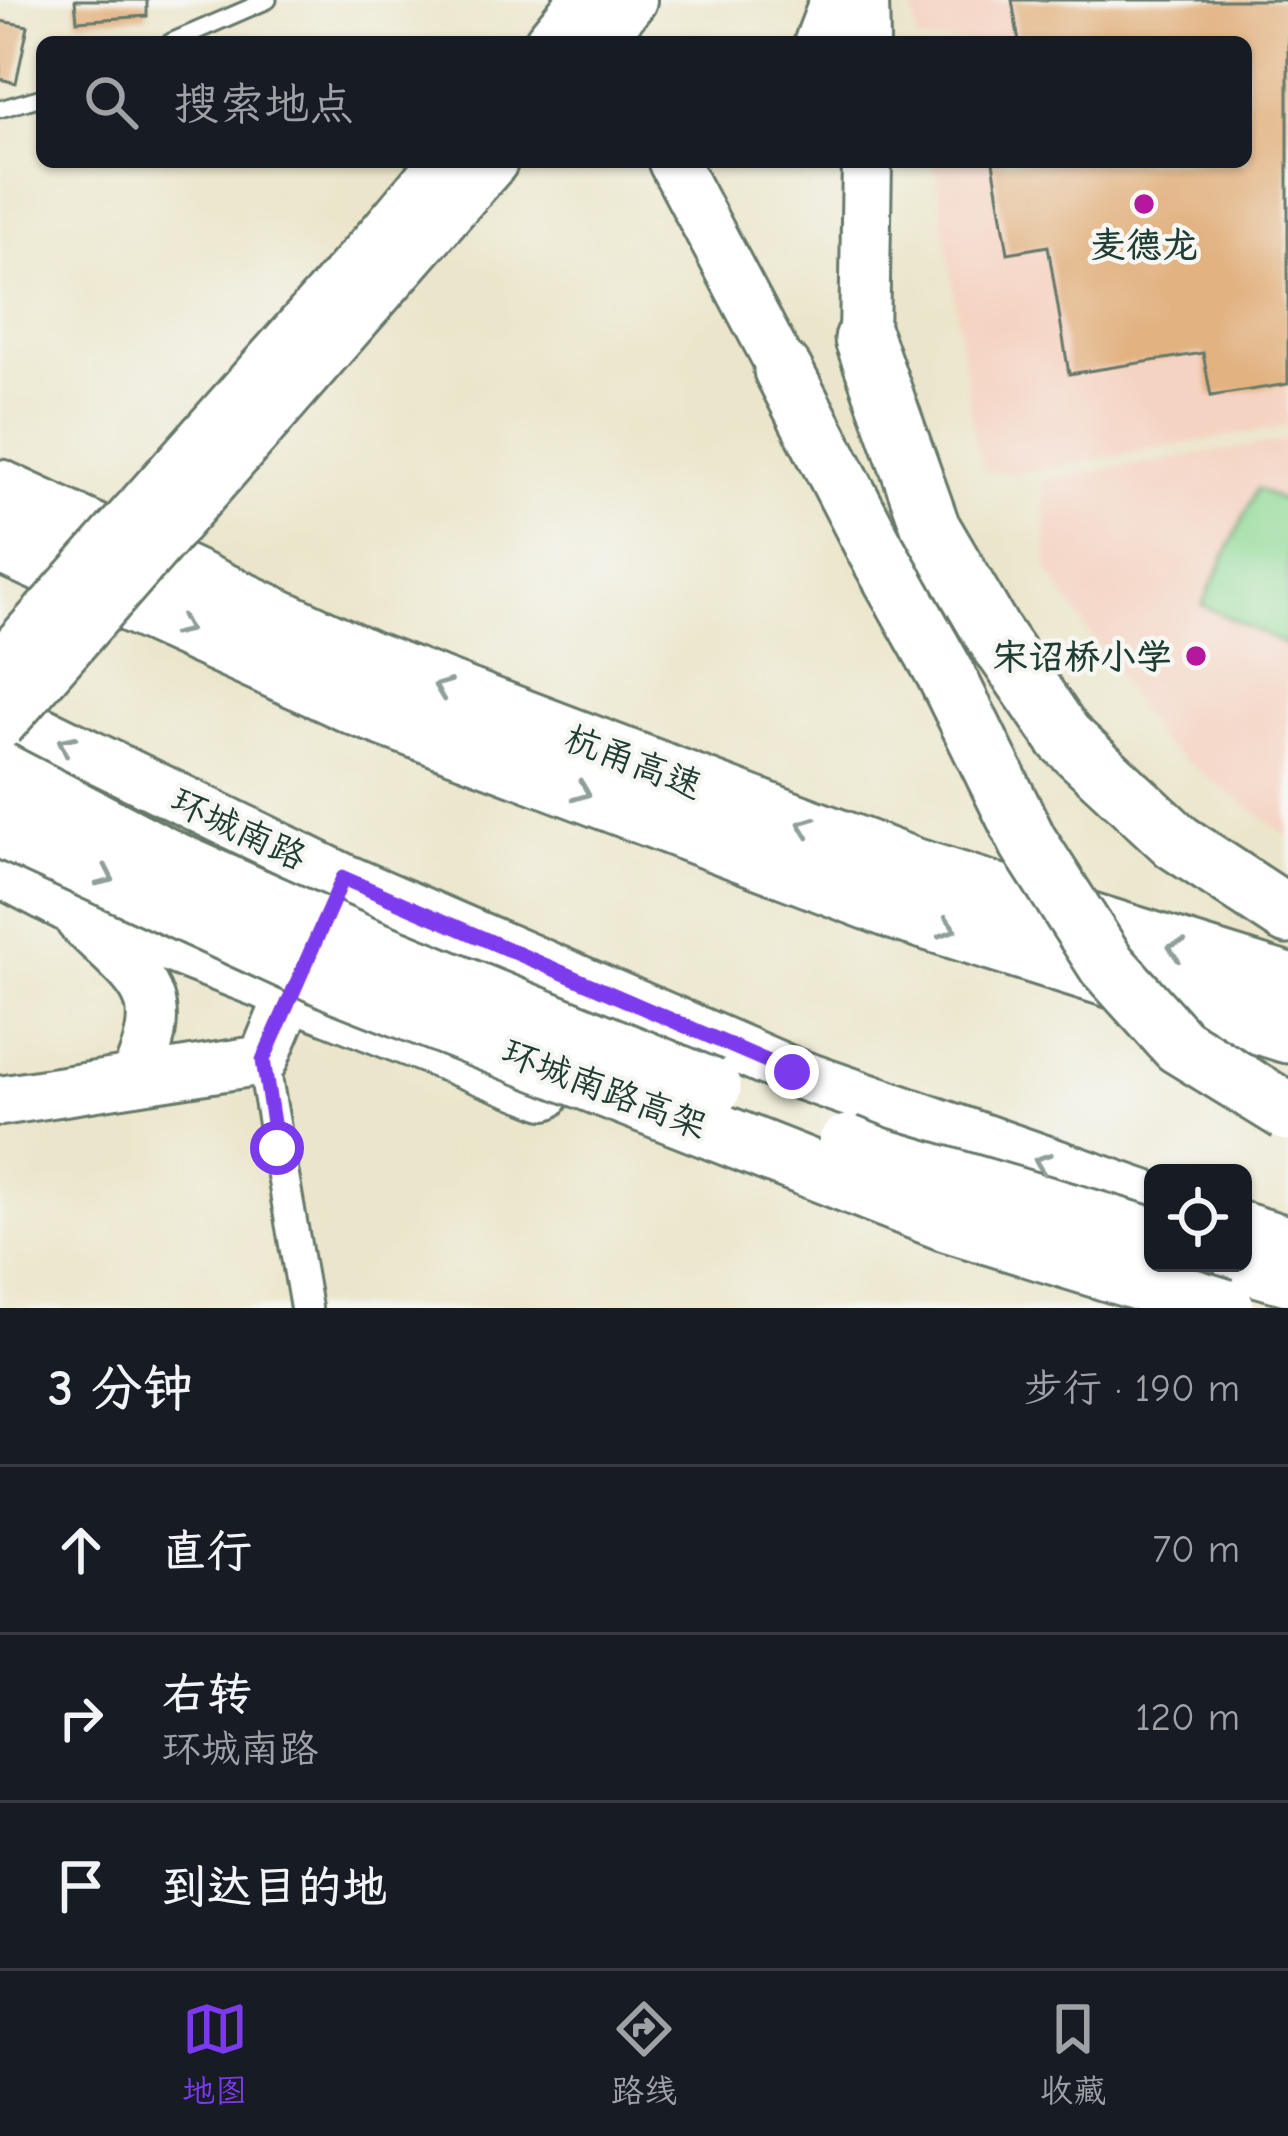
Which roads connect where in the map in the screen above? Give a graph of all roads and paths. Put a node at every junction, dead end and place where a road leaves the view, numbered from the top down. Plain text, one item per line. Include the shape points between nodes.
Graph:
1 (268, 0) edge
2 (584, 0) edge
3 (632, 0) edge
4 (835, 0) edge
5 (865, 0) edge
6 (185, 36) edge
7 (554, 36) edge
8 (603, 36) edge
9 (821, 36) edge
10 (866, 36) edge
11 (36, 99) edge
12 (0, 109) edge
13 (440, 168) edge
14 (487, 168) edge
15 (692, 168) edge
16 (867, 168) edge
17 (397, 245) junction
18 (864, 339) joint
19 (783, 370) joint
20 (0, 489) edge
21 (0, 544) edge
22 (0, 666) edge
23 (0, 711) edge
24 (0, 725) edge
25 (0, 771) edge
26 (0, 828) edge
27 (0, 872) edge
28 (343, 878) junction
29 (69, 908) junction
30 (1288, 915) edge
31 (1288, 983) edge
32 (290, 995) junction
33 (1288, 1034) edge
34 (263, 1060) junction
35 (134, 1080) junction
36 (0, 1101) edge
37 (1288, 1112) edge
38 (1144, 1195) edge
39 (1252, 1229) edge
40 (1144, 1234) edge
41 (1288, 1241) edge
42 (1252, 1266) edge
43 (1288, 1276) edge
44 (306, 1308) edge
45 (1142, 1308) edge
46 (1225, 1308) edge

1 - 6 lane
2 - 7 main road
3 - 8 main road
4 - 9 main road
5 - 10 main road
11 - 12 lane
13 - 17 main road
14 - 17 main road
15 - 19 main road
16 - 18 main road
17 - 22 main road, bridge
17 - 24 main road, bridge
18 - 30 highway via 931,528 1064,737 1177,842
19 - 37 highway, bridge via 1028,842 1107,965 1179,1046
31 -> 20 highway, 杭甬高速 via 910,866 369,660
21 -> 33 highway, 杭甬高速 via 358,707 899,912
28 -> 23 main road, 环城南路
25 - 40 highway, 环城南路高架, bridge via 165,857 858,1149
26 -> 46 highway, 环城南路高架, bridge via 342,985 946,1222
27 - 29 main road
28 - 32 main road
38 -> 28 main road, 环城南路 via 792,1072
29 - 32 main road
29 - 35 main road via 144,984 152,1040
32 - 34 main road
32 - 45 main road via 954,1250
34 - 35 main road
34 - 44 street
35 - 36 main road
39 - 41 main road
42 - 43 highway

